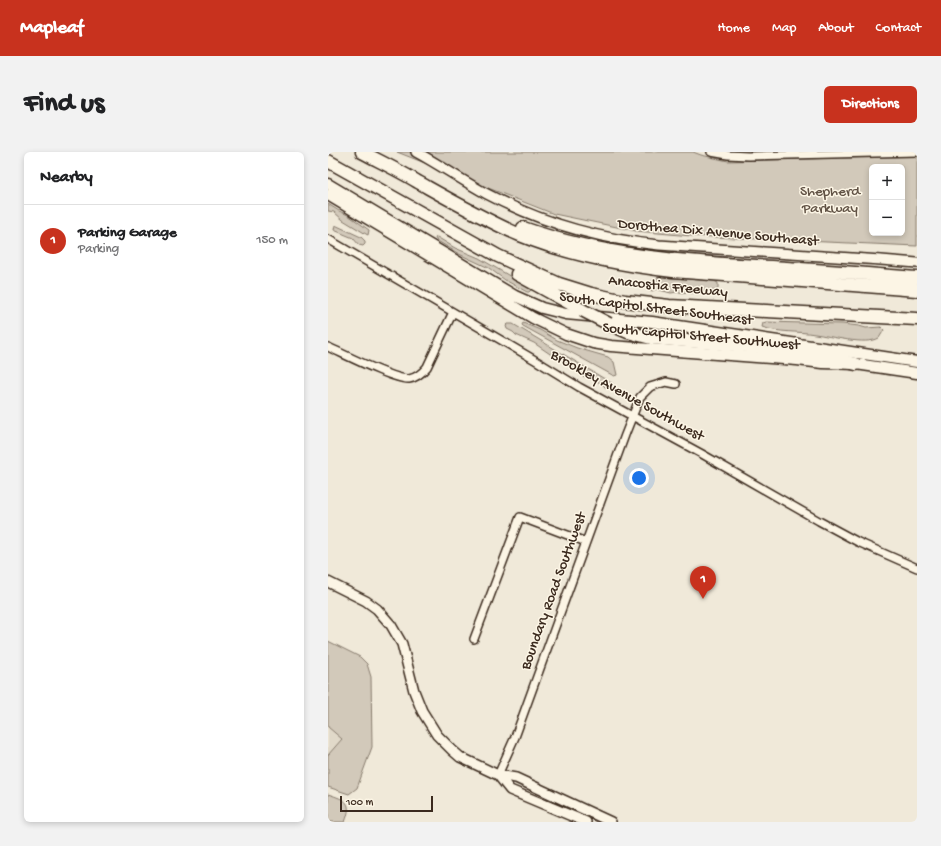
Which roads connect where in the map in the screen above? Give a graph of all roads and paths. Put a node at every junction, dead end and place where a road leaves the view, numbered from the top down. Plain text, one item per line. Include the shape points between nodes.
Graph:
1 (362, 152) edge
2 (416, 152) edge
3 (712, 152) edge
4 (917, 152) edge
5 (870, 153) edge
6 (771, 154) edge
7 (328, 161) edge
8 (328, 166) edge
9 (418, 181) junction
10 (328, 184) edge
11 (328, 196) edge
12 (328, 239) edge
13 (917, 259) edge
14 (881, 260) junction
15 (917, 263) edge
16 (917, 278) edge
17 (917, 290) edge
18 (453, 312) junction
19 (849, 316) junction
20 (917, 319) edge
21 (917, 325) edge
22 (328, 347) edge
23 (917, 362) edge
24 (856, 364) junction
25 (917, 373) edge
26 (676, 384) dead end
27 (634, 416) junction
28 (586, 542) junction
29 (917, 568) edge
30 (328, 582) edge
31 (474, 639) dead end
32 (498, 775) junction
33 (586, 822) edge
34 (611, 822) edge

1 - 9 highway, Anacostia Freeway
2 - 14 main road, Dorothea Dix Avenue Southeast via 512,206 549,221 597,235 659,245
3 - 6 street via 735,155
4 - 5 street
5 - 6 street
7 - 19 highway, Anacostia Freeway via 498,256 580,291 624,301 664,305
8 - 24 highway, bridge via 582,310 628,332 651,338 759,347 823,356
9 - 16 highway via 513,224 595,249 667,260
9 - 17 highway, Anacostia Freeway via 520,235 594,259 673,271
10 - 23 main road, South Capitol Street Southeast via 515,296 549,311 574,316 652,322
11 - 24 main road, South Capitol Street Southwest via 542,323 574,337 620,347
12 - 18 street, Brookley Avenue Southwest
13 - 14 main road
14 - 15 main road, Dorothea Dix Avenue Southeast
18 - 22 street via 429,364 412,378 392,376
18 - 27 street, Brookley Avenue Southwest via 579,387
19 - 20 highway, Anacostia Freeway
19 - 21 highway
24 - 25 main road, South Capitol Street Southwest
26 - 27 street, Boundary Road Southwest via 666,382 650,387 640,397
27 - 28 street, Boundary Road Southwest
27 - 29 street, Brookley Avenue Southwest via 847,536
28 - 31 street via 520,517
28 - 32 street, Boundary Road Southwest via 515,737
30 - 32 main road via 371,604 393,628 404,650 419,704 440,739 460,756
32 - 33 main road via 510,790
32 - 34 main road via 516,778

